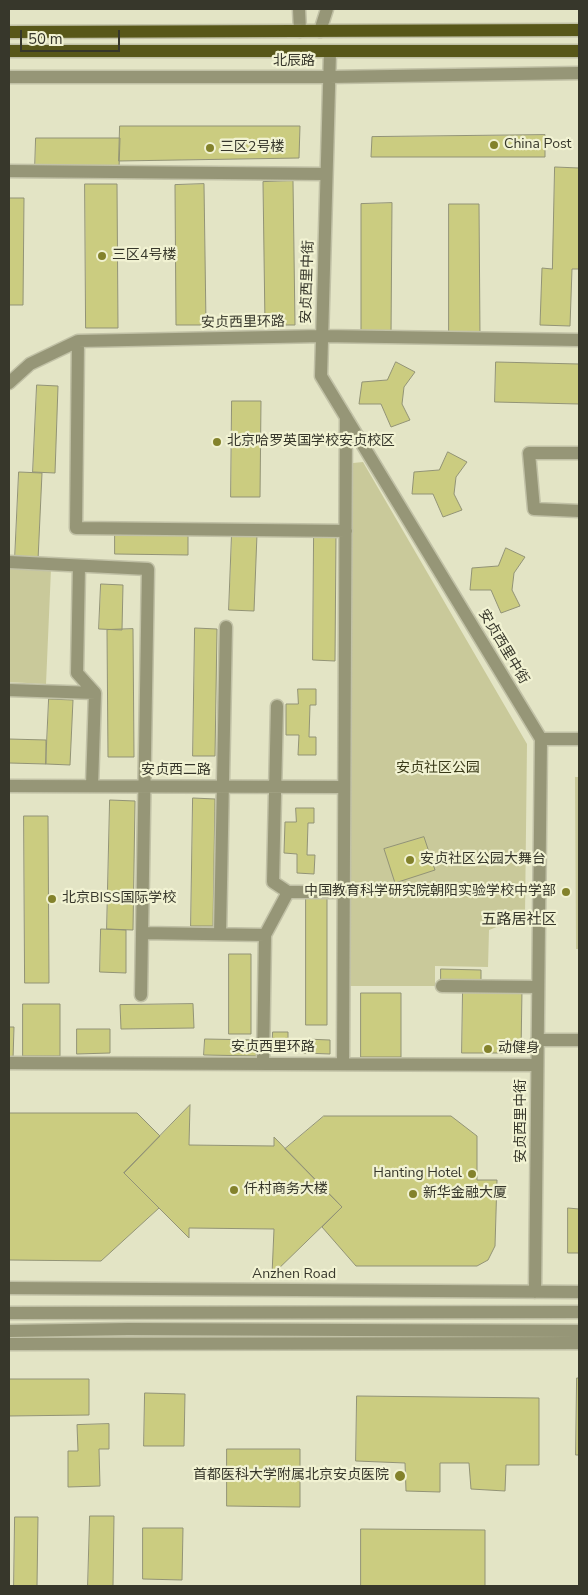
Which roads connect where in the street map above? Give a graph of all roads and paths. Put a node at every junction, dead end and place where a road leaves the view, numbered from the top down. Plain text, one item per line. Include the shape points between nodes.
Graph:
1 (299, 9) edge
2 (327, 9) edge
3 (579, 30) edge
4 (300, 31) junction
5 (320, 31) junction
6 (9, 32) edge
7 (579, 51) edge
8 (9, 52) edge
9 (330, 52) junction
10 (579, 73) edge
11 (9, 77) edge
12 (329, 77) junction
13 (9, 171) edge
14 (326, 174) junction
15 (322, 336) junction
16 (579, 340) edge
17 (78, 341) junction
18 (9, 383) edge
19 (346, 417) junction
20 (579, 453) edge
21 (579, 511) edge
22 (346, 531) junction
23 (9, 562) edge
24 (79, 566) junction
25 (226, 626) dead end
26 (9, 690) edge
27 (95, 693) junction
28 (277, 706) dead end
29 (541, 739) junction
30 (579, 740) edge
31 (9, 786) edge
32 (92, 786) junction
33 (344, 787) junction
34 (288, 892) junction
35 (344, 892) junction
36 (142, 933) junction
37 (220, 934) junction
38 (265, 935) junction
39 (442, 986) dead end
40 (538, 987) junction
41 (141, 995) dead end
42 (537, 1040) junction
43 (579, 1040) edge
44 (9, 1063) edge
45 (263, 1063) junction
46 (343, 1063) junction
47 (537, 1065) junction
48 (9, 1288) edge
49 (369, 1291) junction
50 (535, 1292) junction
51 (579, 1292) edge
52 (9, 1305) edge
53 (350, 1312) junction
54 (579, 1312) edge
55 (15, 1313) edge
56 (38, 1330) junction
57 (404, 1330) junction
58 (9, 1331) edge
59 (579, 1331) edge
60 (418, 1343) junction
61 (579, 1343) edge
62 (9, 1344) edge
63 (24, 1344) junction

1 - 4 street
2 - 5 street
3 - 5 main road
4 - 5 main road
4 - 6 main road
7 - 9 main road, 北辰路
8 - 9 main road, 北辰路
9 - 12 street, 安贞西里中街
10 - 12 street, 北辰路
11 - 12 street, 北辰路
12 - 14 street, 安贞西里中街
13 - 14 street
14 - 15 street, 安贞西里中街
15 - 16 street, 安贞西里环路
15 - 17 street, 安贞西里环路
15 - 19 street, 安贞西里中街 via 321,376
17 - 18 street, 安贞西里环路 via 30,364
17 - 22 street via 76,528
19 - 22 street
19 - 29 street, 安贞西里中街
20 - 21 street via 529,453 534,510
22 - 33 street
23 - 24 street
24 - 27 street via 77,673
24 - 36 street via 148,569
25 - 37 street
26 - 27 street
27 - 32 street
28 - 34 street via 273,882
29 - 30 street
29 - 40 street, 安贞西里中街
31 - 32 street, 安贞西二路
32 - 33 street, 安贞西二路
33 - 35 street
34 - 35 street
34 - 38 street
35 - 46 street
36 - 37 street
36 - 41 street
37 - 38 street
38 - 45 street
39 - 40 street
40 - 42 street, 安贞西里中街
42 - 43 street
42 - 47 street, 安贞西里中街
44 - 45 street, 安贞西里环路
45 - 46 street, 安贞西里环路
46 - 47 street, 安贞西里环路
47 - 50 street, 安贞西里中街
48 - 49 street, Anzhen Road
49 - 50 street, Anzhen Road
49 - 53 street
50 - 51 street, Anzhen Road
52 - 55 street
53 - 54 street
53 - 55 street
56 - 57 street
56 - 58 street
56 - 63 street
57 - 59 street
57 - 60 street
60 - 61 street
60 - 63 street
62 - 63 street

